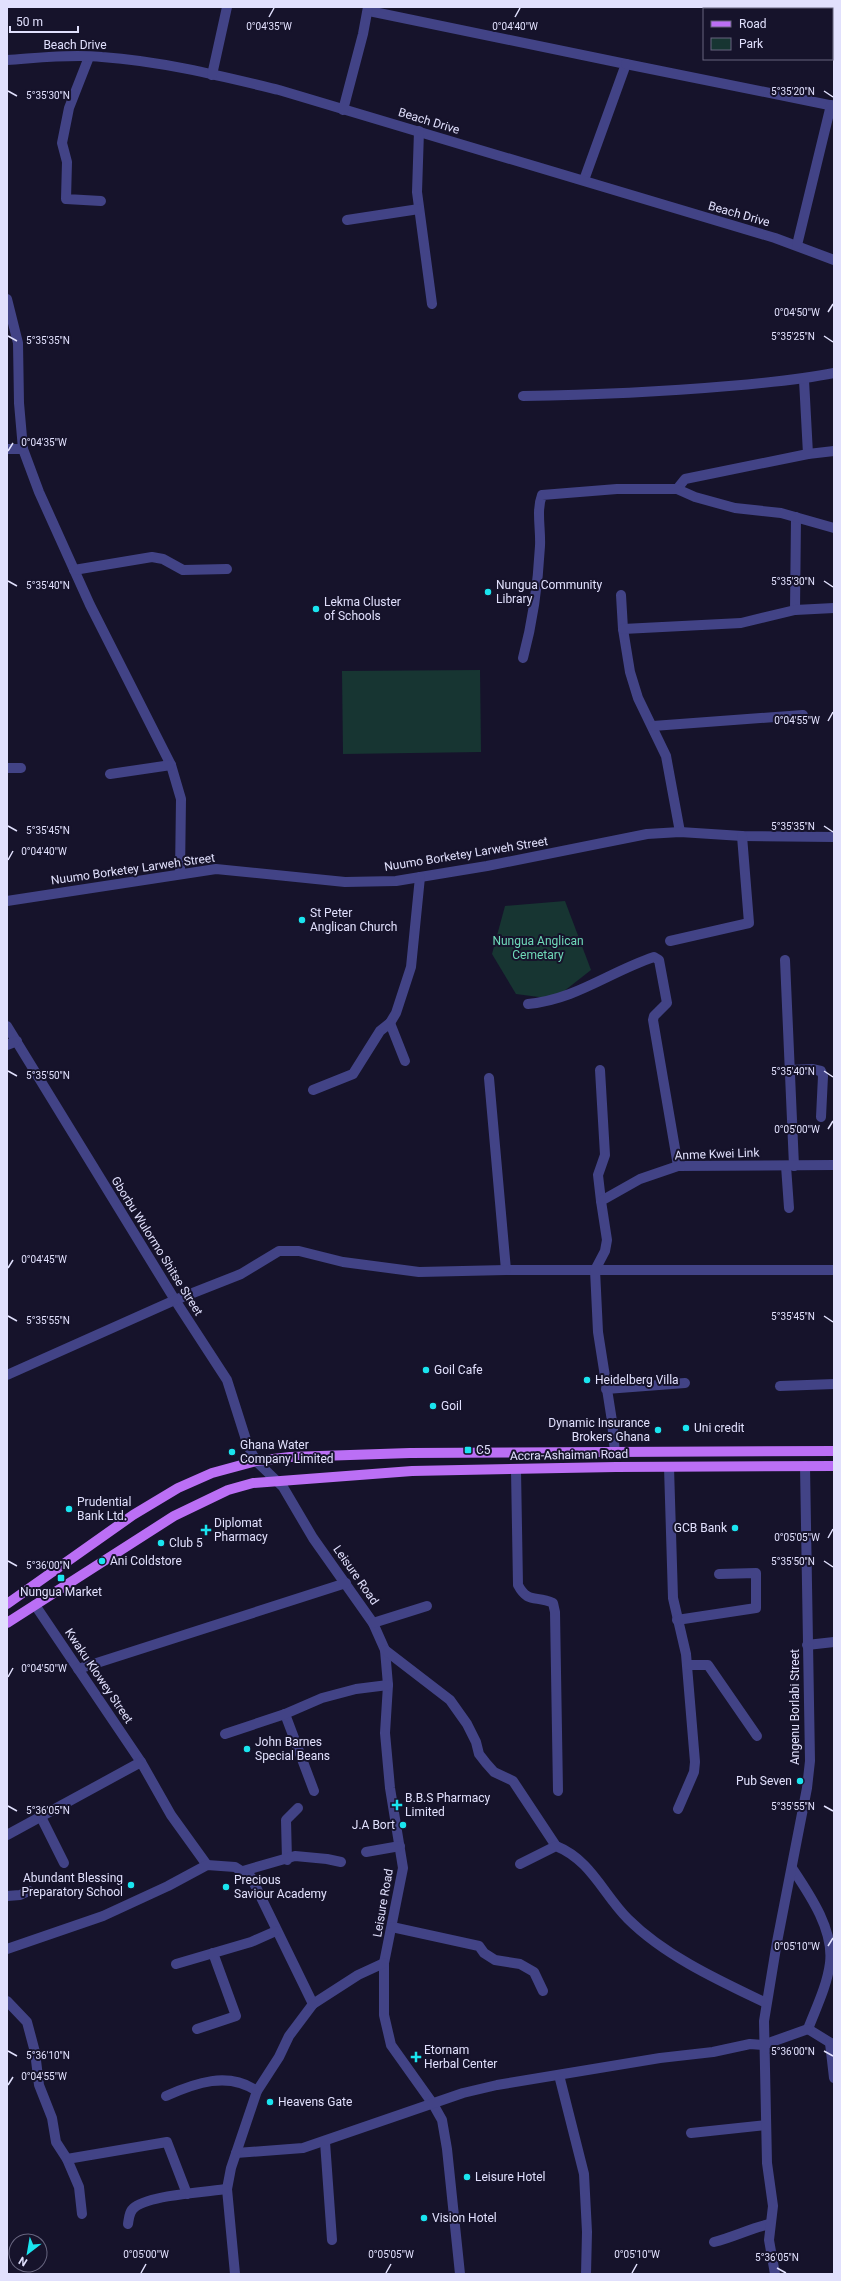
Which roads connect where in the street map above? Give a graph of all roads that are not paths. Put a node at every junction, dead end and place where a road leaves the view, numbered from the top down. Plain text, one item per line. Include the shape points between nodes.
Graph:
1 (227, 7) edge
2 (368, 9) edge
3 (89, 57) junction
4 (7, 60) edge
5 (626, 64) junction
6 (212, 75) junction
7 (832, 105) edge
8 (343, 110) junction
9 (419, 131) junction
10 (584, 180) junction
11 (101, 201) dead end
12 (419, 209) junction
13 (347, 220) dead end
14 (797, 245) junction
15 (834, 260) edge
16 (7, 299) edge
17 (432, 304) dead end
18 (834, 373) edge
19 (804, 380) junction
20 (523, 396) dead end
21 (7, 449) edge
22 (23, 449) junction
23 (834, 451) edge
24 (808, 454) junction
25 (677, 490) junction
26 (796, 517) junction
27 (834, 528) edge
28 (227, 569) dead end
29 (74, 570) junction
30 (621, 595) dead end
31 (834, 608) edge
32 (795, 610) junction
33 (623, 629) junction
34 (523, 658) dead end
35 (803, 715) dead end
36 (652, 726) junction
37 (170, 765) junction
38 (7, 768) edge
39 (21, 768) dead end
40 (110, 774) dead end
41 (680, 832) junction
42 (742, 836) junction
43 (834, 837) edge
44 (180, 873) junction
45 (420, 877) junction
46 (7, 901) edge
47 (670, 942) dead end
48 (785, 960) dead end
49 (528, 1004) dead end
50 (390, 1023) junction
51 (7, 1026) edge
52 (12, 1043) edge
53 (405, 1061) dead end
54 (600, 1070) dead end
55 (789, 1070) junction
56 (488, 1078) dead end
57 (313, 1090) dead end
58 (821, 1118) dead end
59 (834, 1165) edge
60 (678, 1166) junction
61 (790, 1166) junction
62 (601, 1201) junction
63 (789, 1208) dead end
64 (506, 1270) junction
65 (595, 1270) junction
66 (834, 1270) edge
67 (175, 1300) junction
68 (7, 1375) edge
69 (685, 1382) dead end
70 (834, 1384) edge
71 (780, 1386) dead end
72 (606, 1389) junction
73 (834, 1451) edge
74 (615, 1453) junction
75 (256, 1461) junction
76 (805, 1466) junction
77 (834, 1466) edge
78 (669, 1467) junction
79 (516, 1470) junction
80 (278, 1480) junction
81 (719, 1574) dead end
82 (346, 1583) junction
83 (7, 1604) edge
84 (35, 1605) junction
85 (427, 1606) dead end
86 (677, 1620) junction
87 (7, 1623) edge
88 (374, 1623) junction
89 (834, 1642) edge
90 (807, 1645) junction
91 (385, 1650) junction
92 (688, 1665) junction
93 (78, 1669) junction
94 (388, 1685) junction
95 (285, 1714) junction
96 (225, 1734) dead end
97 (757, 1736) dead end
98 (141, 1762) junction
99 (314, 1791) dead end
100 (558, 1791) dead end
101 (298, 1808) dead end
102 (678, 1809) dead end
103 (40, 1815) junction
104 (7, 1835) edge
105 (400, 1846) junction
106 (556, 1846) junction
107 (366, 1852) dead end
108 (287, 1860) junction
109 (341, 1862) dead end
110 (64, 1863) dead end
111 (520, 1864) dead end
112 (207, 1865) junction
113 (792, 1868) junction
114 (243, 1871) junction
115 (29, 1891) dead end
116 (7, 1896) edge
117 (392, 1927) junction
118 (276, 1931) junction
119 (7, 1949) edge
120 (213, 1953) junction
121 (384, 1963) junction
122 (176, 1964) dead end
123 (543, 1991) dead end
124 (7, 2001) edge
125 (766, 2003) junction
126 (313, 2004) junction
127 (197, 2029) dead end
128 (808, 2029) junction
129 (832, 2044) edge
130 (763, 2045) junction
131 (559, 2075) junction
132 (834, 2078) edge
133 (257, 2091) junction
134 (166, 2096) dead end
135 (433, 2104) junction
136 (766, 2125) junction
137 (691, 2133) dead end
138 (324, 2142) junction
139 (236, 2153) junction
140 (67, 2159) junction
141 (227, 2189) junction
142 (187, 2194) junction
143 (82, 2214) dead end
144 (128, 2224) dead end
145 (770, 2224) junction
146 (332, 2240) dead end
147 (714, 2242) dead end
148 (235, 2274) edge
149 (460, 2274) edge
150 (586, 2274) edge
151 (775, 2274) edge

1 - 6 street
2 - 5 street
2 - 8 street
3 - 4 street, Beach Drive
3 - 6 street, Beach Drive via 101,56
3 - 11 street via 69,108 62,143 67,162 66,198
5 - 7 street
5 - 10 street
6 - 8 street, Beach Drive via 279,90
7 - 14 street
8 - 9 street, Beach Drive
9 - 10 street, Beach Drive
9 - 12 street
10 - 14 street, Beach Drive
12 - 13 street
12 - 17 street
14 - 15 street, Beach Drive
16 - 22 street via 18,343
18 - 19 street
19 - 20 street via 604,394
19 - 24 street
21 - 22 street
22 - 29 street
23 - 24 street
24 - 25 street via 685,479
25 - 26 street via 736,508
25 - 34 street via 617,489 542,495 535,606
26 - 27 street
26 - 32 street
28 - 29 street via 184,570 163,559 152,557
29 - 37 street
30 - 33 street
31 - 32 street
32 - 33 street via 741,623
33 - 36 street via 630,672 638,698
35 - 36 street
36 - 41 street via 666,756
37 - 40 street
37 - 44 street via 181,799
38 - 39 street
41 - 42 street, Nuumo Borketey Larweh Street
41 - 45 street, Nuumo Borketey Larweh Street via 646,834 516,861
42 - 43 street, Nuumo Borketey Larweh Street
42 - 47 street via 749,923
44 - 45 street, Nuumo Borketey Larweh Street via 229,869 346,882 396,881
44 - 46 street, Nuumo Borketey Larweh Street
45 - 50 street via 411,967 396,1013
48 - 55 street
49 - 60 street via 546,1003 576,993 635,964 654,957 659,960 667,1003 653,1020
50 - 53 street
50 - 57 street via 380,1031 353,1074
51 - 52 street, Gborbu Wulormo Shitse Street
52 - 67 street, Gborbu Wulormo Shitse Street
54 - 62 street via 605,1154 598,1175
55 - 58 street via 821,1071
55 - 61 street
56 - 64 street
59 - 61 street, Anme Kwei Link
60 - 61 street, Anme Kwei Link
60 - 62 street, Anme Kwei Link via 640,1179
61 - 63 street
62 - 65 street via 607,1240 605,1251
64 - 65 street
64 - 67 street via 419,1272 379,1268 287,1249 279,1251 241,1274
65 - 66 street
65 - 72 street via 598,1332
67 - 68 street
67 - 75 street, Gborbu Wulormo Shitse Street via 227,1380 248,1446
69 - 72 street
70 - 71 street
72 - 74 street
73 - 74 main road, Accra-Ashaiman Road
74 - 75 main road, Accra-Ashaiman Road via 410,1453
75 - 80 street, Gborbu Wulormo Shitse Street
75 - 83 main road, Accra-Ashaiman Road via 212,1473 178,1488 133,1515
76 - 77 main road, Accra-Ashaiman Road
76 - 78 main road, Accra-Ashaiman Road
76 - 90 street, Angenu Borlabi Street
78 - 79 main road, Accra-Ashaiman Road
78 - 86 street via 673,1598
79 - 80 main road, Accra-Ashaiman Road via 412,1471
79 - 100 street via 518,1585 523,1594 530,1598 545,1599 553,1603 555,1612
80 - 82 street, Leisure Road via 313,1538
80 - 84 main road, Accra-Ashaiman Road via 228,1490 174,1516
81 - 86 street via 756,1573 756,1608
82 - 88 street, Leisure Road
82 - 93 street
84 - 87 main road, Accra-Ashaiman Road
84 - 93 street, Kwaku Klowey Street
85 - 88 street
86 - 92 street via 682,1632
88 - 91 street, Leisure Road
89 - 90 street
90 - 113 street, Angenu Borlabi Street via 810,1760
91 - 94 street, Leisure Road
91 - 106 street via 450,1700 486,1763 494,1772 513,1781
92 - 97 street via 708,1665
92 - 102 street via 695,1762 694,1772
93 - 98 street, Kwaku Klowey Street
94 - 95 street via 356,1689 322,1698
94 - 105 street, Leisure Road via 385,1733 390,1788
95 - 96 street
95 - 99 street
98 - 103 street
98 - 112 street, Kwaku Klowey Street via 171,1815
101 - 108 street via 286,1820
103 - 104 street
103 - 110 street
105 - 107 street
105 - 117 street, Leisure Road via 403,1868
106 - 111 street
106 - 125 street via 572,1852 589,1869 628,1919 666,1949 706,1974
108 - 109 street via 295,1856 305,1856
108 - 114 street
112 - 114 street via 235,1867
112 - 119 street via 103,1916
113 - 125 street, Angenu Borlabi Street
113 - 128 street via 806,1890 829,1939 830,1962 826,1983
114 - 118 street via 251,1877
115 - 116 street
117 - 121 street, Leisure Road
117 - 123 street via 479,1946 495,1960 520,1964 534,1972
118 - 120 street via 251,1942
118 - 126 street
120 - 122 street
120 - 127 street via 236,2016
121 - 126 street via 358,1975
121 - 135 street, Leisure Road via 384,2015 391,2045
124 - 140 street via 27,2022 35,2052 38,2084 52,2118 56,2142
125 - 130 street, Angenu Borlabi Street
126 - 133 street via 289,2036
128 - 129 street
128 - 130 street
129 - 132 street
130 - 131 street via 750,2044 714,2052
130 - 136 street, Angenu Borlabi Street
131 - 135 street via 463,2092
131 - 150 street via 584,2174
133 - 134 street via 245,2083 204,2082
133 - 139 street
135 - 138 street
135 - 149 street, Leisure Road via 442,2120 447,2149
136 - 137 street
136 - 145 street, Angenu Borlabi Street via 767,2163 773,2206
138 - 139 street via 303,2148
138 - 146 street
139 - 141 street
140 - 142 street via 167,2142
140 - 143 street via 80,2187
141 - 142 street
141 - 148 street
142 - 144 street via 141,2203 133,2208
145 - 147 street via 747,2229 735,2237
145 - 151 street, Angenu Borlabi Street via 769,2240

